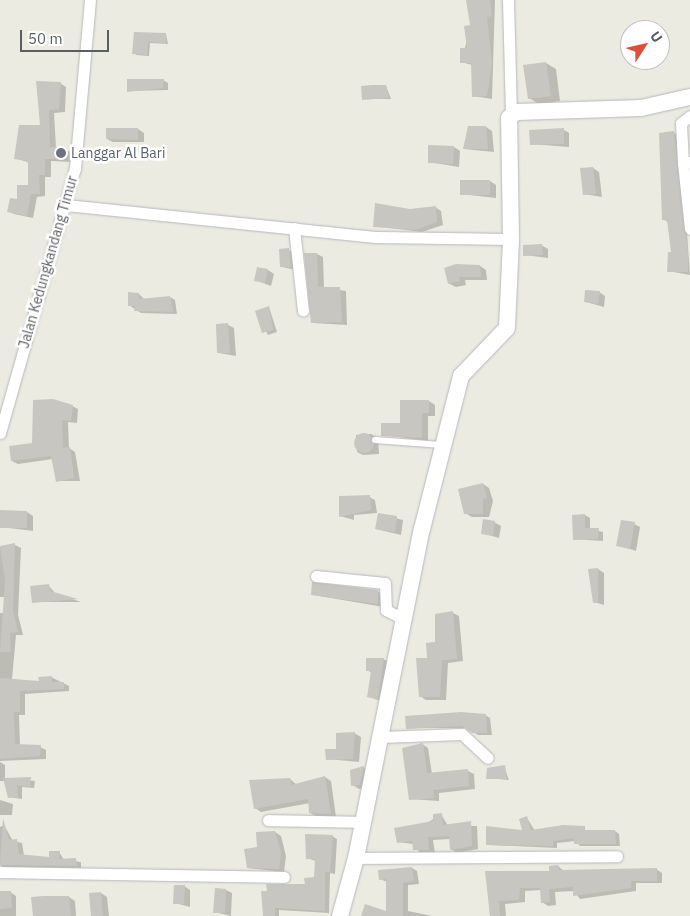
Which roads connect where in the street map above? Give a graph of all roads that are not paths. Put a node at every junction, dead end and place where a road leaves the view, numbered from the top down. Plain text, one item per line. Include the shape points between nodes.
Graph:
1 (90, 0) edge
2 (508, 0) edge
3 (690, 97) edge
4 (511, 115) junction
5 (690, 116) edge
6 (686, 162) edge
7 (66, 205) junction
8 (689, 215) edge
9 (294, 228) junction
10 (690, 229) edge
11 (511, 239) junction
12 (303, 311) dead end
13 (0, 433) edge
14 (375, 440) dead end
15 (444, 445) junction
16 (316, 576) dead end
17 (404, 619) junction
18 (381, 737) junction
19 (488, 758) dead end
20 (268, 820) dead end
21 (363, 822) junction
22 (617, 856) dead end
23 (356, 858) junction
24 (0, 872) edge
25 (284, 877) dead end
26 (340, 916) edge

1 - 7 street, Jalan Kedungkandang Timur via 75,168
2 - 4 street
3 - 4 street via 642,108
4 - 11 street
5 - 6 street via 680,124
6 - 8 street
7 - 9 street
7 - 13 street, Jalan Kedungkandang Timur
8 - 10 street
9 - 11 street via 377,237
9 - 12 street
11 - 15 street via 506,328 502,338 465,367
14 - 15 lane
15 - 17 street
16 - 17 street via 385,583 386,610
17 - 18 street
18 - 19 street via 462,734
18 - 21 street
20 - 21 street
21 - 23 street
22 - 23 street
23 - 26 street
24 - 25 street

